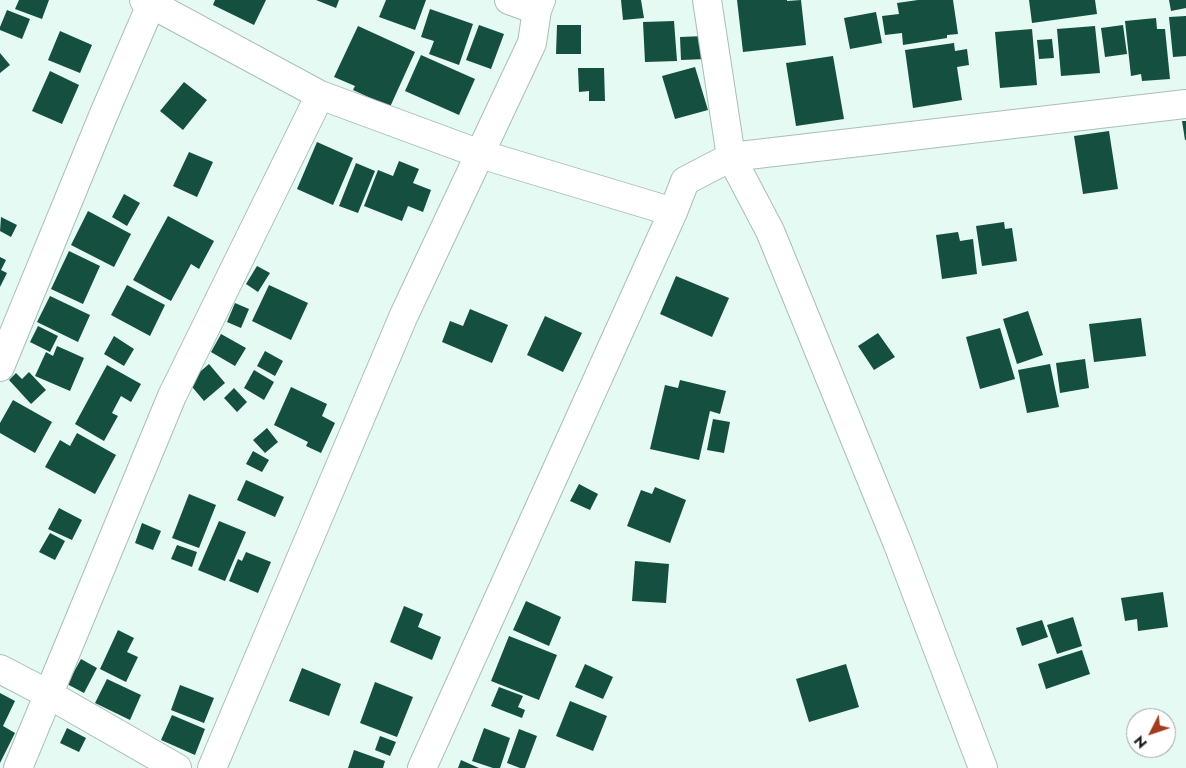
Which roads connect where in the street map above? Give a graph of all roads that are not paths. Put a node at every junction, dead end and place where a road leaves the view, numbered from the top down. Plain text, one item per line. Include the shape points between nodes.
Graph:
1 (509, 0) edge
2 (707, 0) edge
3 (150, 1) edge
4 (539, 5) edge
5 (320, 95) junction
6 (1186, 104) edge
7 (480, 154) junction
8 (731, 157) junction
9 (673, 212) junction
10 (0, 367) edge
11 (0, 669) edge
12 (48, 694) junction
13 (18, 768) edge
14 (177, 768) edge
15 (212, 768) edge
16 (422, 768) edge
17 (983, 768) edge

1 - 4 street
2 - 8 street
3 - 5 street
3 - 10 street
4 - 7 street via 532,44
5 - 7 street
5 - 12 street via 172,396
6 - 8 street
7 - 9 street
7 - 15 street via 404,315
8 - 9 street via 685,181
8 - 17 street via 770,231 897,542
9 - 16 street
11 - 12 street
12 - 13 street
12 - 14 street

